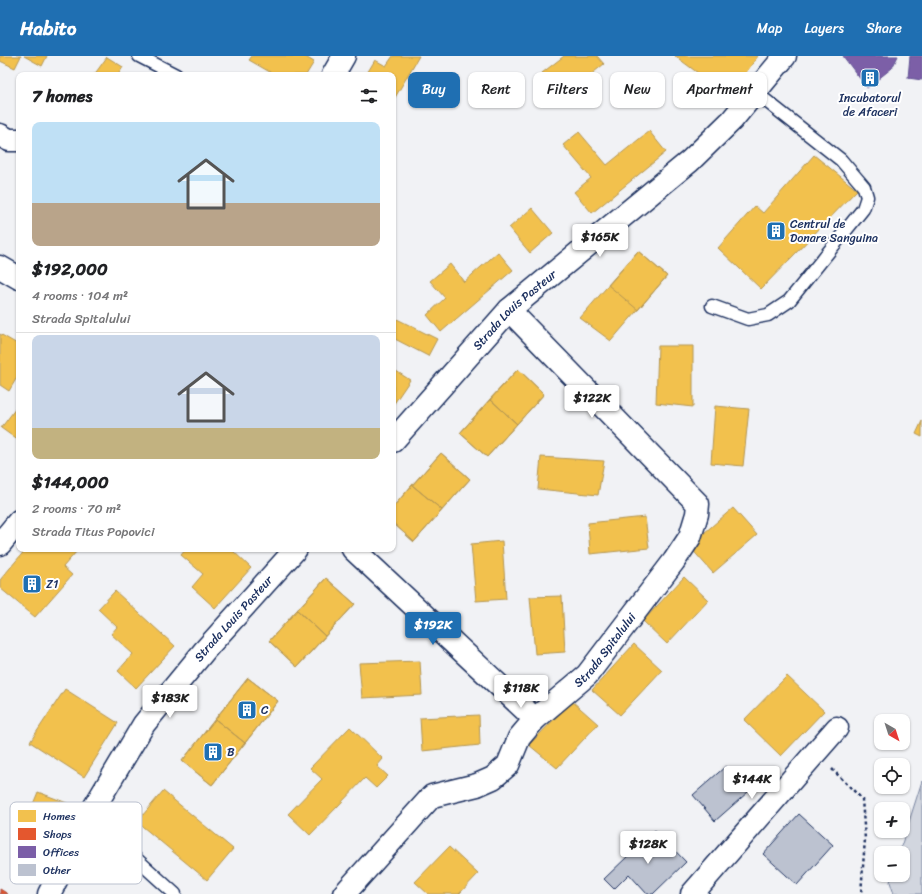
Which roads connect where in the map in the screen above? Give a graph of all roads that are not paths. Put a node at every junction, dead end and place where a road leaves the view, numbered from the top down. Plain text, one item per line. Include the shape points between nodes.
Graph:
1 (139, 56) edge
2 (344, 56) edge
3 (785, 56) edge
4 (170, 72) edge
5 (335, 72) edge
6 (767, 78) edge
7 (767, 101) edge
8 (742, 108) edge
9 (0, 135) edge
10 (16, 140) edge
11 (0, 267) edge
12 (16, 276) edge
13 (712, 306) dead end
14 (509, 310) junction
15 (396, 438) edge
16 (16, 525) edge
17 (0, 544) edge
18 (293, 552) edge
19 (356, 552) edge
20 (535, 718) junction
21 (837, 728) dead end
22 (97, 802) edge
23 (142, 865) edge
24 (54, 884) edge
25 (49, 894) edge
26 (174, 894) edge
27 (344, 894) edge
28 (692, 894) edge

1 - 4 lane
2 - 5 street
3 - 6 street, Strada Louis Pasteur
7 - 13 lane via 841,160 864,187 867,197 863,209 789,301 768,315 748,319
8 - 14 street, Strada Louis Pasteur via 690,161
9 - 10 street via 9,140
11 - 12 street
14 - 15 street, Strada Louis Pasteur
14 - 20 street, Strada Spitalului via 698,504 690,537 669,568 587,675
16 - 17 street
18 - 22 street, Strada Louis Pasteur via 205,650 144,724
19 - 20 street
20 - 27 street, Strada Spitalului via 519,738 508,765 493,778 477,786 432,796
21 - 28 street
23 - 26 lane
24 - 25 street, Strada Louis Pasteur

